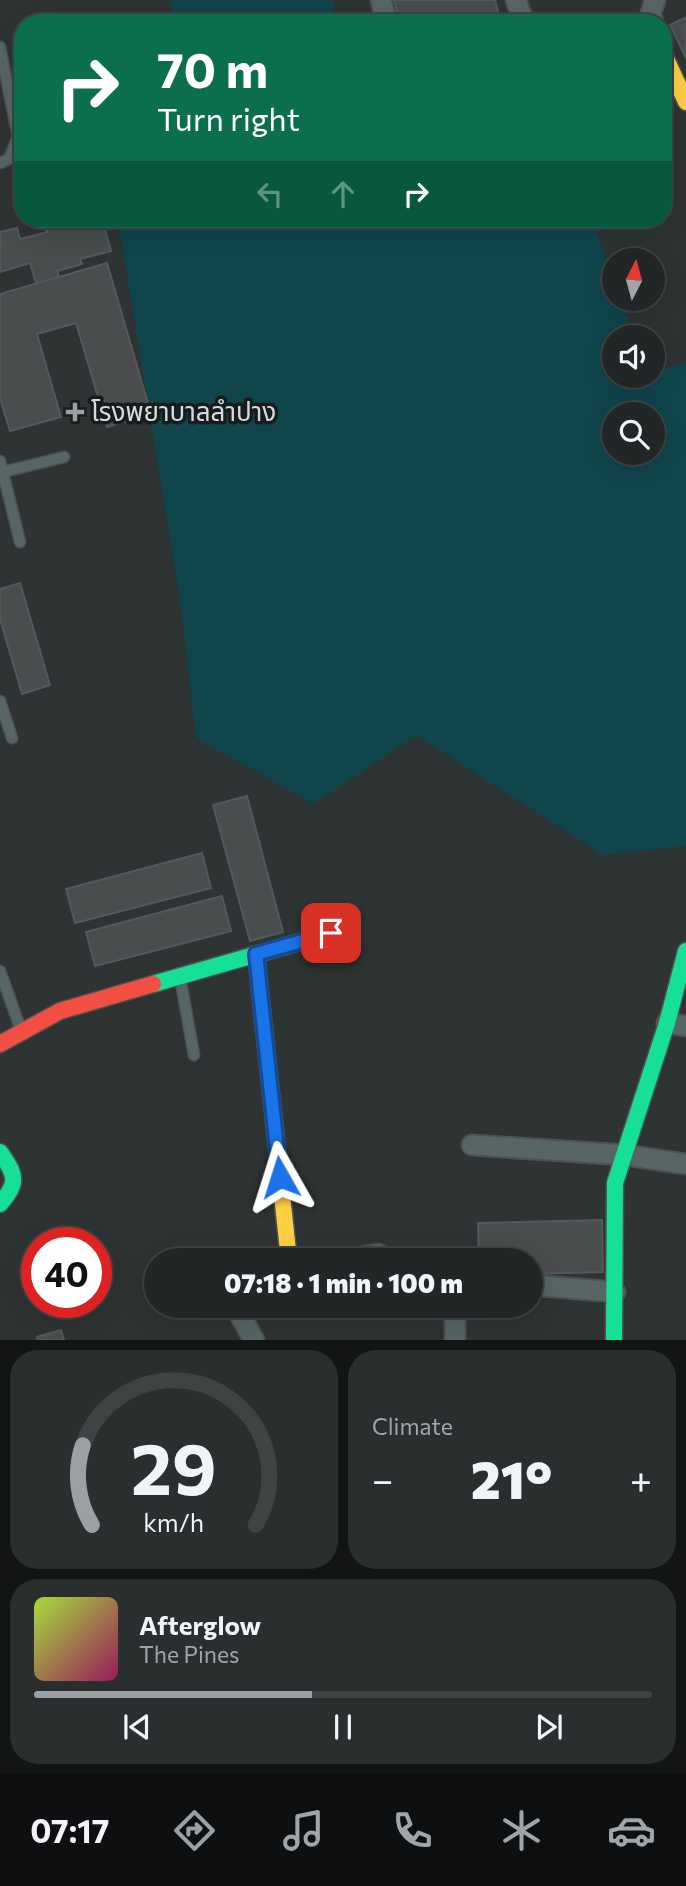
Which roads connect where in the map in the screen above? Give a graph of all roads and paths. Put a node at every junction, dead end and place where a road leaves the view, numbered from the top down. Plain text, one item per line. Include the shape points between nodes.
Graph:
1 (0, 47) edge
2 (672, 72) edge
3 (686, 102) edge
4 (14, 117) edge
5 (14, 147) edge
6 (0, 163) edge
7 (64, 457) dead end
8 (0, 461) edge
9 (3, 472) junction
10 (20, 542) dead end
11 (0, 701) edge
12 (12, 738) dead end
13 (331, 933) dead end
14 (686, 951) edge
15 (256, 954) junction
16 (0, 971) edge
17 (180, 976) junction
18 (677, 1024) edge
19 (22, 1031) junction
20 (0, 1044) edge
21 (194, 1055) dead end
22 (472, 1145) dead end
23 (0, 1152) edge
24 (625, 1155) junction
25 (686, 1164) edge
26 (0, 1203) edge
27 (288, 1248) edge
28 (543, 1286) edge
29 (615, 1292) junction
30 (242, 1318) edge
31 (455, 1318) edge
32 (254, 1340) edge
33 (455, 1340) edge
34 (614, 1340) edge

1 - 4 lane
2 - 3 street
5 - 6 lane via 9,159
7 - 9 lane
8 - 9 lane
9 - 10 lane
11 - 12 lane
13 - 15 street
14 - 18 street
15 - 17 street
15 - 27 street
16 - 19 lane
17 - 19 street via 60,1011
17 - 21 lane
18 - 24 street
19 - 20 street
22 - 24 street
23 - 26 street via 15,1174 15,1185
24 - 25 street
24 - 29 street via 615,1183
28 - 29 street
29 - 34 street
30 - 32 street
31 - 33 street

